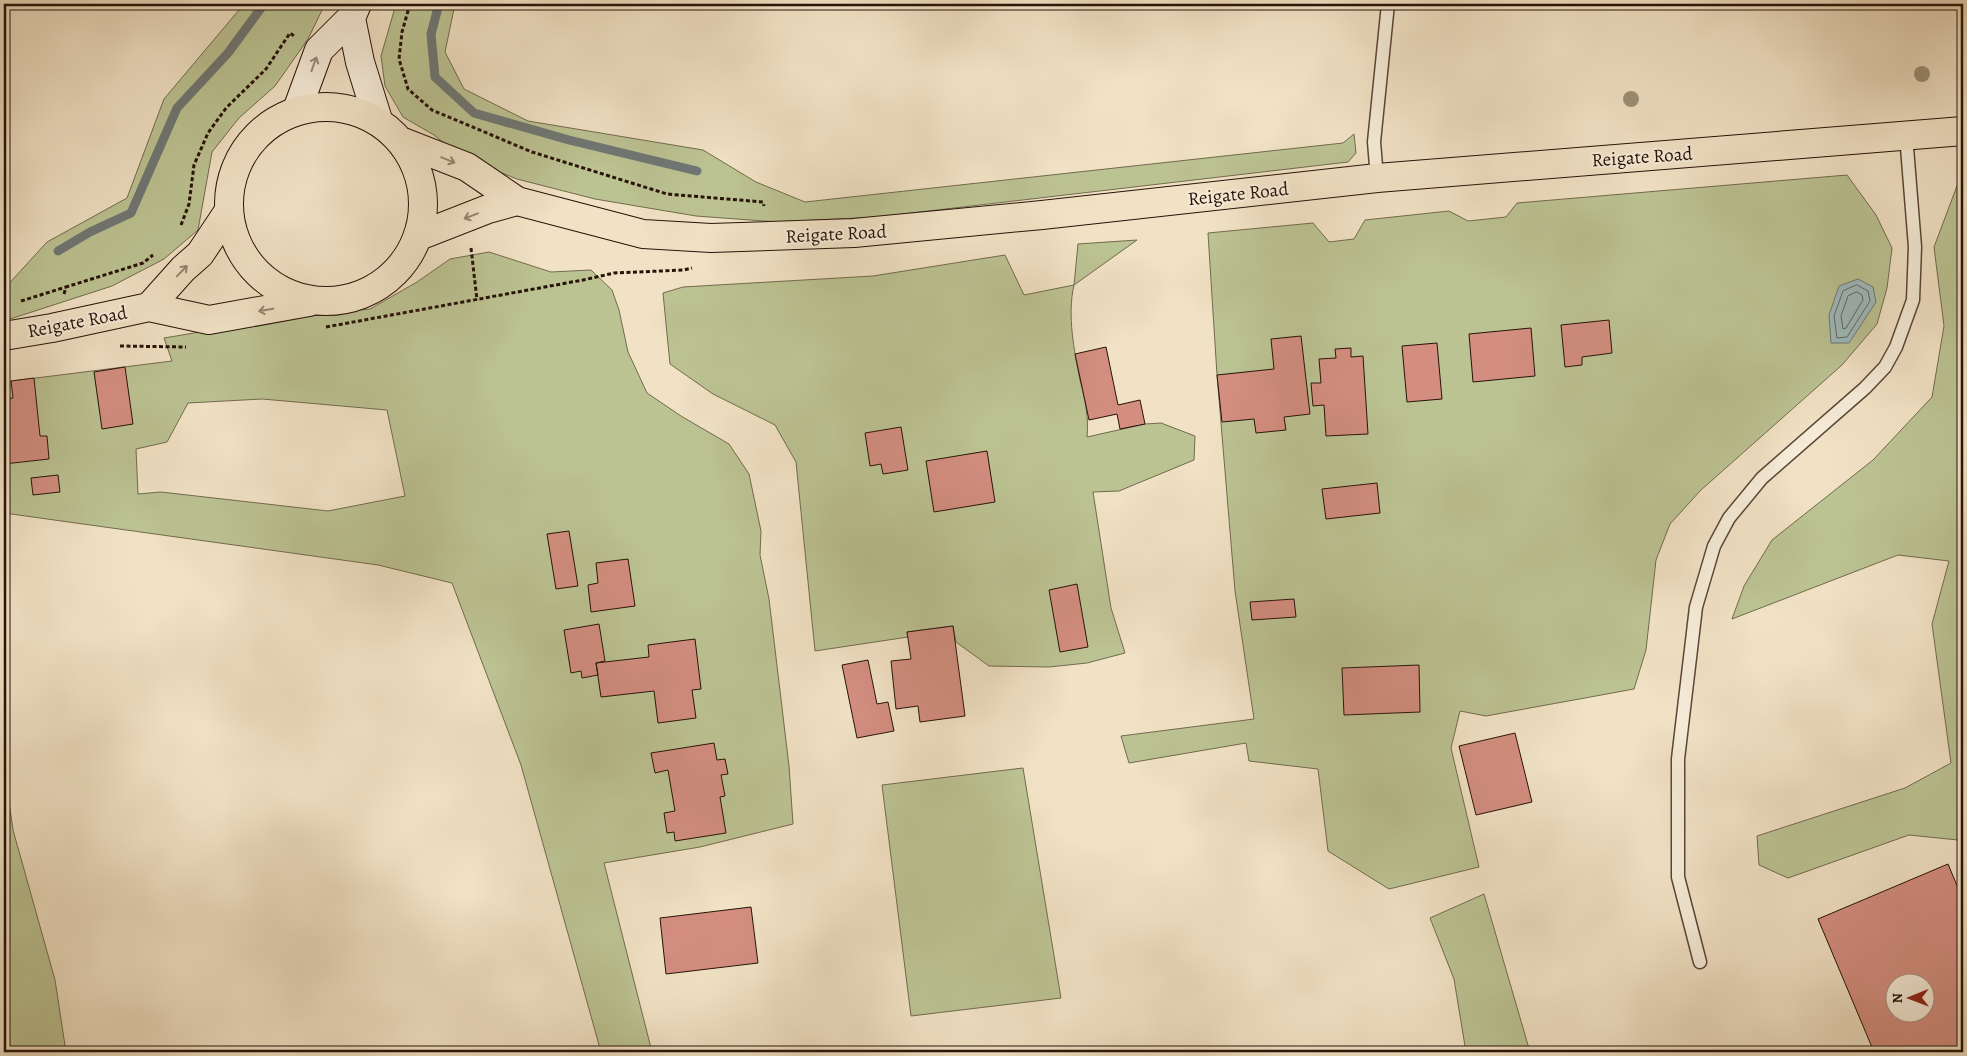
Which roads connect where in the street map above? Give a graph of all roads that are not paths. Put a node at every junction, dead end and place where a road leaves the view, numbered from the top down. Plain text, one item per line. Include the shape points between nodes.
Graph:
1 (1388, 4) edge
2 (354, 11) edge
3 (298, 110) junction
4 (378, 120) junction
5 (1963, 131) edge
6 (1906, 136) junction
7 (403, 142) junction
8 (1378, 178) junction
9 (517, 201) junction
10 (228, 212) junction
11 (419, 236) junction
12 (314, 301) junction
13 (149, 307) junction
14 (4, 336) edge
15 (1700, 962) dead end

1 - 8 lane via 1374,142
3 -> 2 street via 319,50
2 - 4 street via 360,62
3 - 4 main road via 325,105 352,109
3 - 10 main road via 268,124 245,148 231,179
4 - 7 main road
5 - 6 main road, Reigate Road
6 - 8 main road, Reigate Road
6 - 15 lane via 1915,247 1913,300 1899,339 1884,367 1865,388 1762,478 1729,518 1714,546 1696,607 1678,759 1678,877
7 -> 9 main road, Reigate Road via 467,167
7 - 11 main road via 419,171 424,204
8 - 9 main road, Reigate Road via 884,231 711,238 643,234
9 -> 11 main road
10 - 12 main road via 237,244 255,272 282,292
13 -> 10 main road, Reigate Road via 200,254
11 - 12 main road via 403,266 378,288 347,300
12 -> 13 main road, Reigate Road via 209,320
13 - 14 main road, Reigate Road

